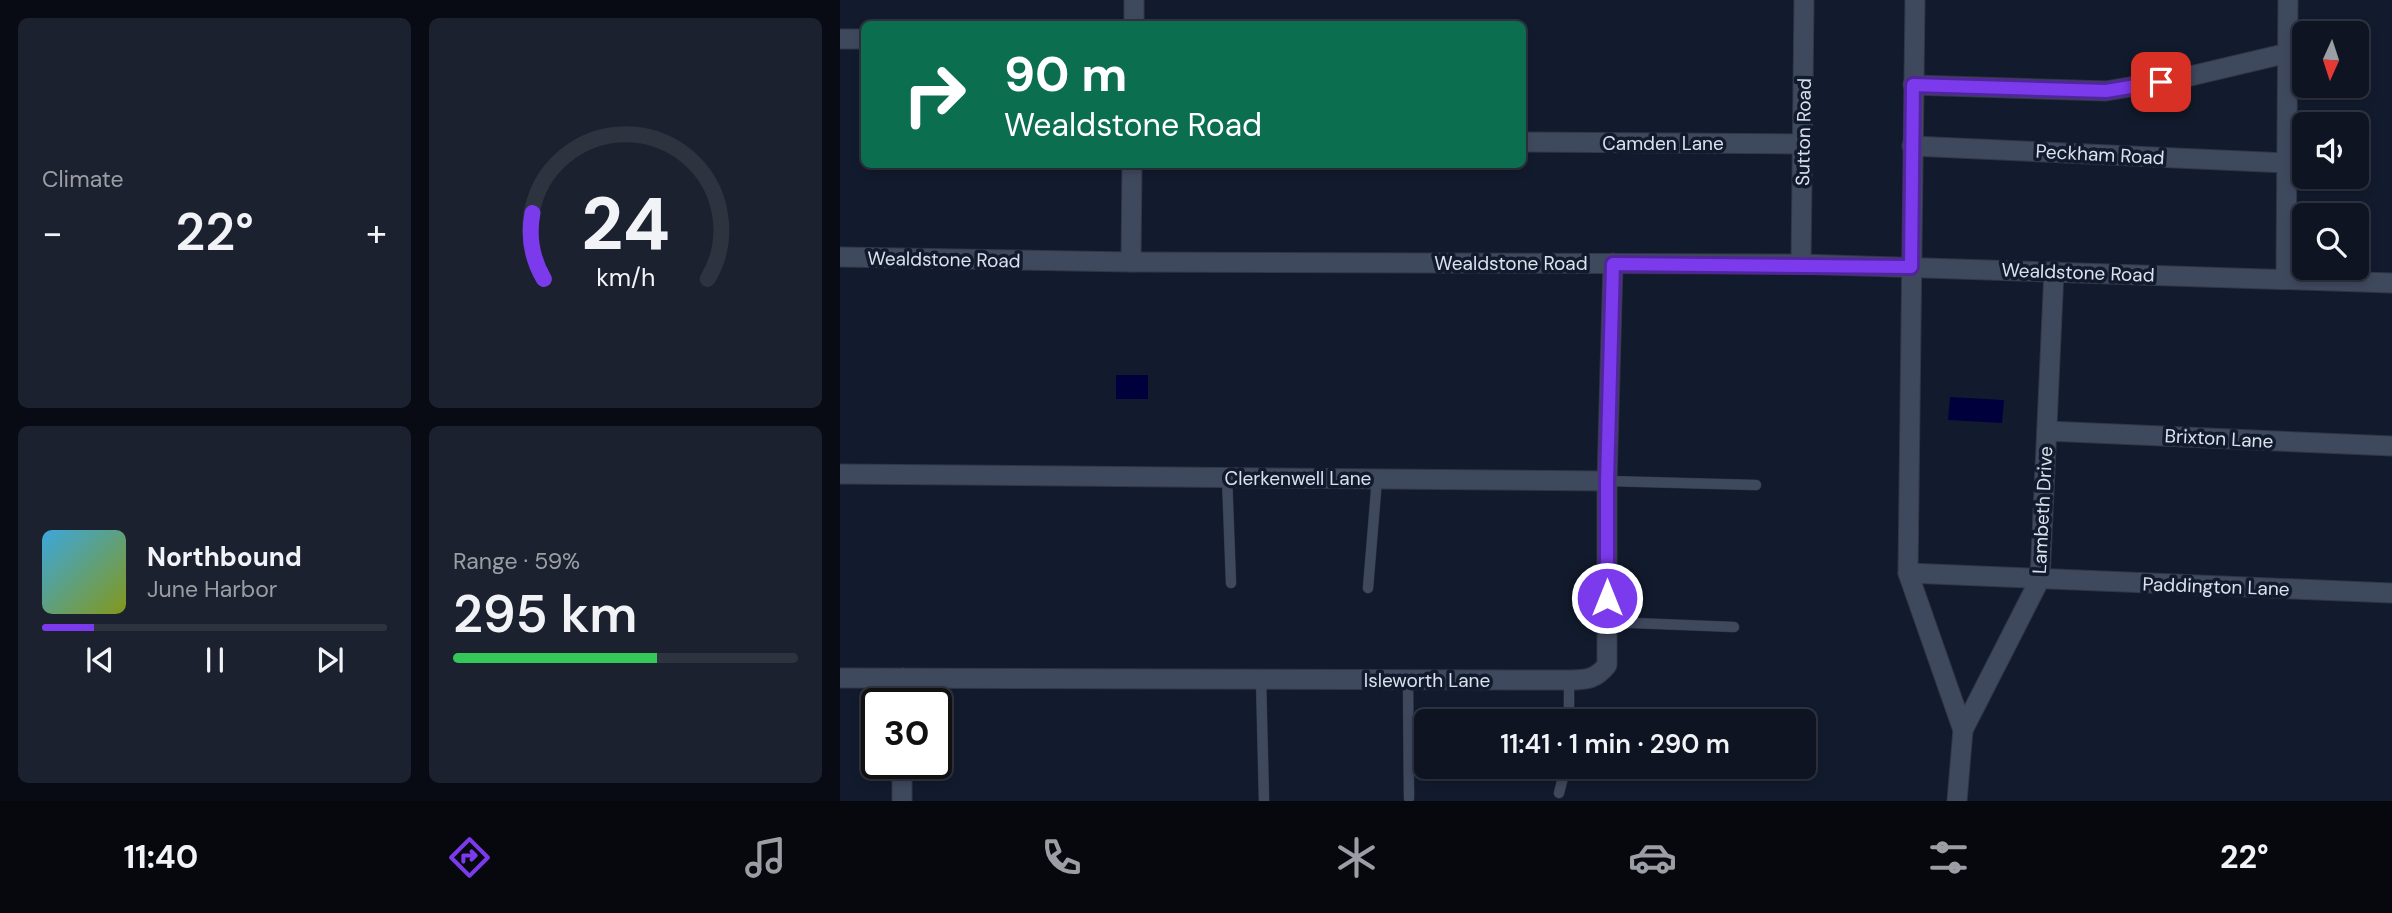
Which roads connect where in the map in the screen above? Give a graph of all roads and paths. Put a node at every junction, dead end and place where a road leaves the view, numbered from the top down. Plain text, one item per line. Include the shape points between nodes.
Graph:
1 (1134, 0) edge
2 (1804, 0) edge
3 (1915, 0) edge
4 (2288, 0) edge
5 (1134, 21) edge
6 (840, 39) edge
7 (861, 39) edge
8 (2288, 53) junction
9 (1913, 85) junction
10 (1526, 142) edge
11 (1802, 144) junction
12 (1912, 146) junction
13 (2287, 163) junction
14 (1132, 168) edge
15 (840, 257) edge
16 (1131, 262) junction
17 (1613, 264) junction
18 (1801, 264) junction
19 (1911, 267) junction
20 (2054, 271) junction
21 (2286, 279) junction
22 (2392, 283) edge
23 (2047, 431) junction
24 (2392, 446) edge
25 (840, 474) edge
26 (1227, 477) junction
27 (1377, 479) junction
28 (1607, 481) junction
29 (1756, 485) dead end
30 (1908, 573) junction
31 (2040, 579) junction
32 (1231, 583) dead end
33 (1368, 588) dead end
34 (2392, 593) edge
35 (1608, 622) junction
36 (1734, 627) dead end
37 (840, 678) edge
38 (903, 678) junction
39 (1261, 679) junction
40 (1408, 680) junction
41 (1569, 680) junction
42 (903, 688) edge
43 (1569, 709) edge
44 (1963, 730) junction
45 (902, 779) edge
46 (1563, 779) edge
47 (1559, 793) dead end
48 (1409, 798) dead end
49 (902, 801) edge
50 (1264, 801) edge
51 (1957, 801) edge

1 - 5 street
2 - 11 street, Sutton Road
3 - 9 street, Lambeth Drive
4 - 8 street
6 - 7 street
8 - 9 street via 2106,91
8 - 13 street
9 - 12 street, Lambeth Drive
10 - 11 street, Camden Lane
11 - 18 street, Sutton Road
12 - 13 street, Peckham Road
12 - 19 street, Lambeth Drive
13 - 21 street
14 - 16 street
15 - 16 street, Wealdstone Road
16 - 17 street, Wealdstone Road
17 - 18 street, Wealdstone Road
17 - 28 street, Isleworth Lane
18 - 19 street, Wealdstone Road
19 - 20 street, Wealdstone Road
19 - 30 street, Lambeth Drive
20 - 21 street, Wealdstone Road
20 - 23 street, Lambeth Drive
21 - 22 street, Wealdstone Road
23 - 24 street, Brixton Lane
23 - 31 street, Lambeth Drive
25 - 26 street, Clerkenwell Lane
26 - 27 street, Clerkenwell Lane
26 - 32 lane
27 - 28 street, Clerkenwell Lane
27 - 33 lane
28 - 29 lane, Clerkenwell Lane
28 - 35 street, Isleworth Lane
30 - 31 street, Paddington Lane
30 - 44 street, Lambeth Drive
31 - 34 street, Paddington Lane
31 - 44 street, Lambeth Drive
35 - 36 lane
35 - 41 street, Isleworth Lane via 1608,665 1598,676
37 - 38 street, Isleworth Lane
38 - 39 street, Isleworth Lane
38 - 42 street
39 - 40 street, Isleworth Lane
39 - 50 lane
40 - 41 street, Isleworth Lane
40 - 48 lane
41 - 43 lane
44 - 51 street, Lambeth Drive
45 - 49 street
46 - 47 lane

